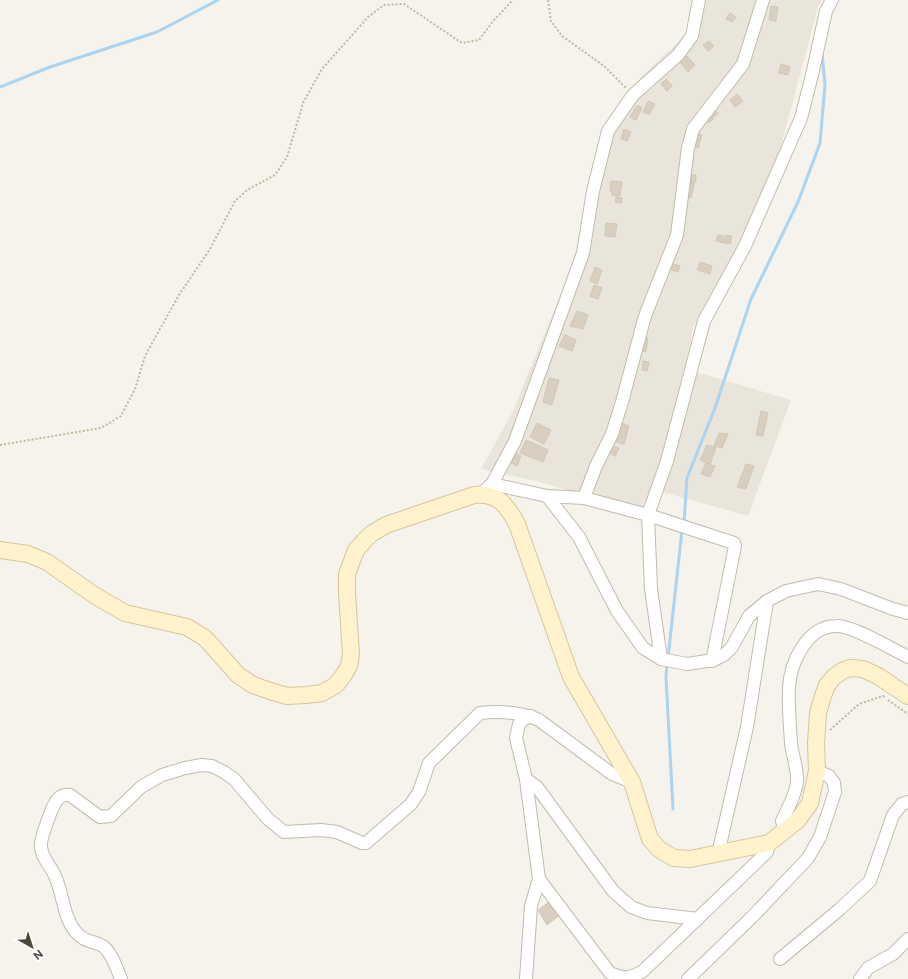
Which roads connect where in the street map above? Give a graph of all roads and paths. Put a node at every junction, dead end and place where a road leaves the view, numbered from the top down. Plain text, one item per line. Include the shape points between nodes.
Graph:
1 (513, 0) edge
2 (548, 0) edge
3 (699, 0) edge
4 (763, 0) edge
5 (832, 0) edge
6 (634, 95) junction
7 (0, 445) edge
8 (486, 489) junction
9 (547, 496) junction
10 (584, 498) junction
11 (648, 515) junction
12 (0, 550) edge
13 (767, 601) junction
14 (908, 613) edge
15 (908, 657) edge
16 (661, 659) junction
17 (712, 661) junction
18 (908, 696) edge
19 (908, 714) edge
20 (531, 716) junction
21 (816, 743) junction
22 (817, 771) junction
23 (526, 779) junction
24 (632, 782) junction
25 (908, 802) edge
26 (785, 830) junction
27 (769, 843) junction
28 (718, 854) junction
29 (539, 879) junction
30 (698, 918) junction
31 (908, 939) edge
32 (780, 959) dead end
33 (121, 979) edge
34 (526, 979) edge
35 (688, 979) edge
36 (860, 979) edge

1 - 7 path via 479,40 462,43 404,4 384,5 368,17 322,69 303,103 287,157 275,175 247,190 235,201 210,249 179,295 145,356 135,389 120,416 101,428
2 - 6 path via 551,21 562,36 604,66
3 - 6 street via 692,36 678,54
4 - 10 street via 743,64 693,129 688,148 677,235 645,316 612,434
5 - 11 street via 826,11 801,118 745,246 704,321 667,461
6 - 8 street via 608,130 593,191 583,253 515,441
8 - 9 street
8 - 12 main road via 386,525 371,534 356,550 347,574 351,654 349,666 336,685 322,693 287,696 253,685 238,675 205,638 187,627 125,613 47,562 28,554
8 - 24 main road via 511,513 517,524 571,677
9 - 10 street
9 - 16 street via 579,537 617,611 644,648
10 - 11 street
11 - 16 street via 651,589
11 - 17 street via 734,543
13 - 14 street via 786,591 818,584 842,589
13 - 17 street via 749,616 732,647
13 - 28 street via 746,727
15 - 26 street via 856,631 836,626 819,629 803,643 789,687 791,744 797,780 796,790 782,821
16 - 17 street via 688,664
18 - 21 main road via 863,669 850,668 842,671 827,685 823,696 818,713
19 - 21 path via 883,696 859,704
20 - 23 street via 519,724 516,738
20 - 24 street via 612,774
20 - 33 street via 505,712 480,713 429,763 419,792 411,804 366,843 337,832 284,832 268,819 234,779 212,766 185,768 162,775 141,787 111,816 106,817 100,817 70,795 60,796 40,844 44,858 55,876 74,930 84,939 103,946 115,962
21 - 22 main road
22 - 26 main road via 810,802 798,820
22 - 35 street via 829,776 834,783 835,792 820,837 808,858
23 - 29 street
23 - 30 street via 537,787 613,891 630,907 647,913
24 - 28 main road via 650,839 660,850 674,858 690,859
25 - 32 street via 902,804 894,815 870,881
26 - 27 main road
27 - 28 main road
27 - 30 street via 768,852
29 - 30 street via 610,973 621,978 630,978 643,971
29 - 34 street via 531,906
31 - 36 street via 893,954 868,968

